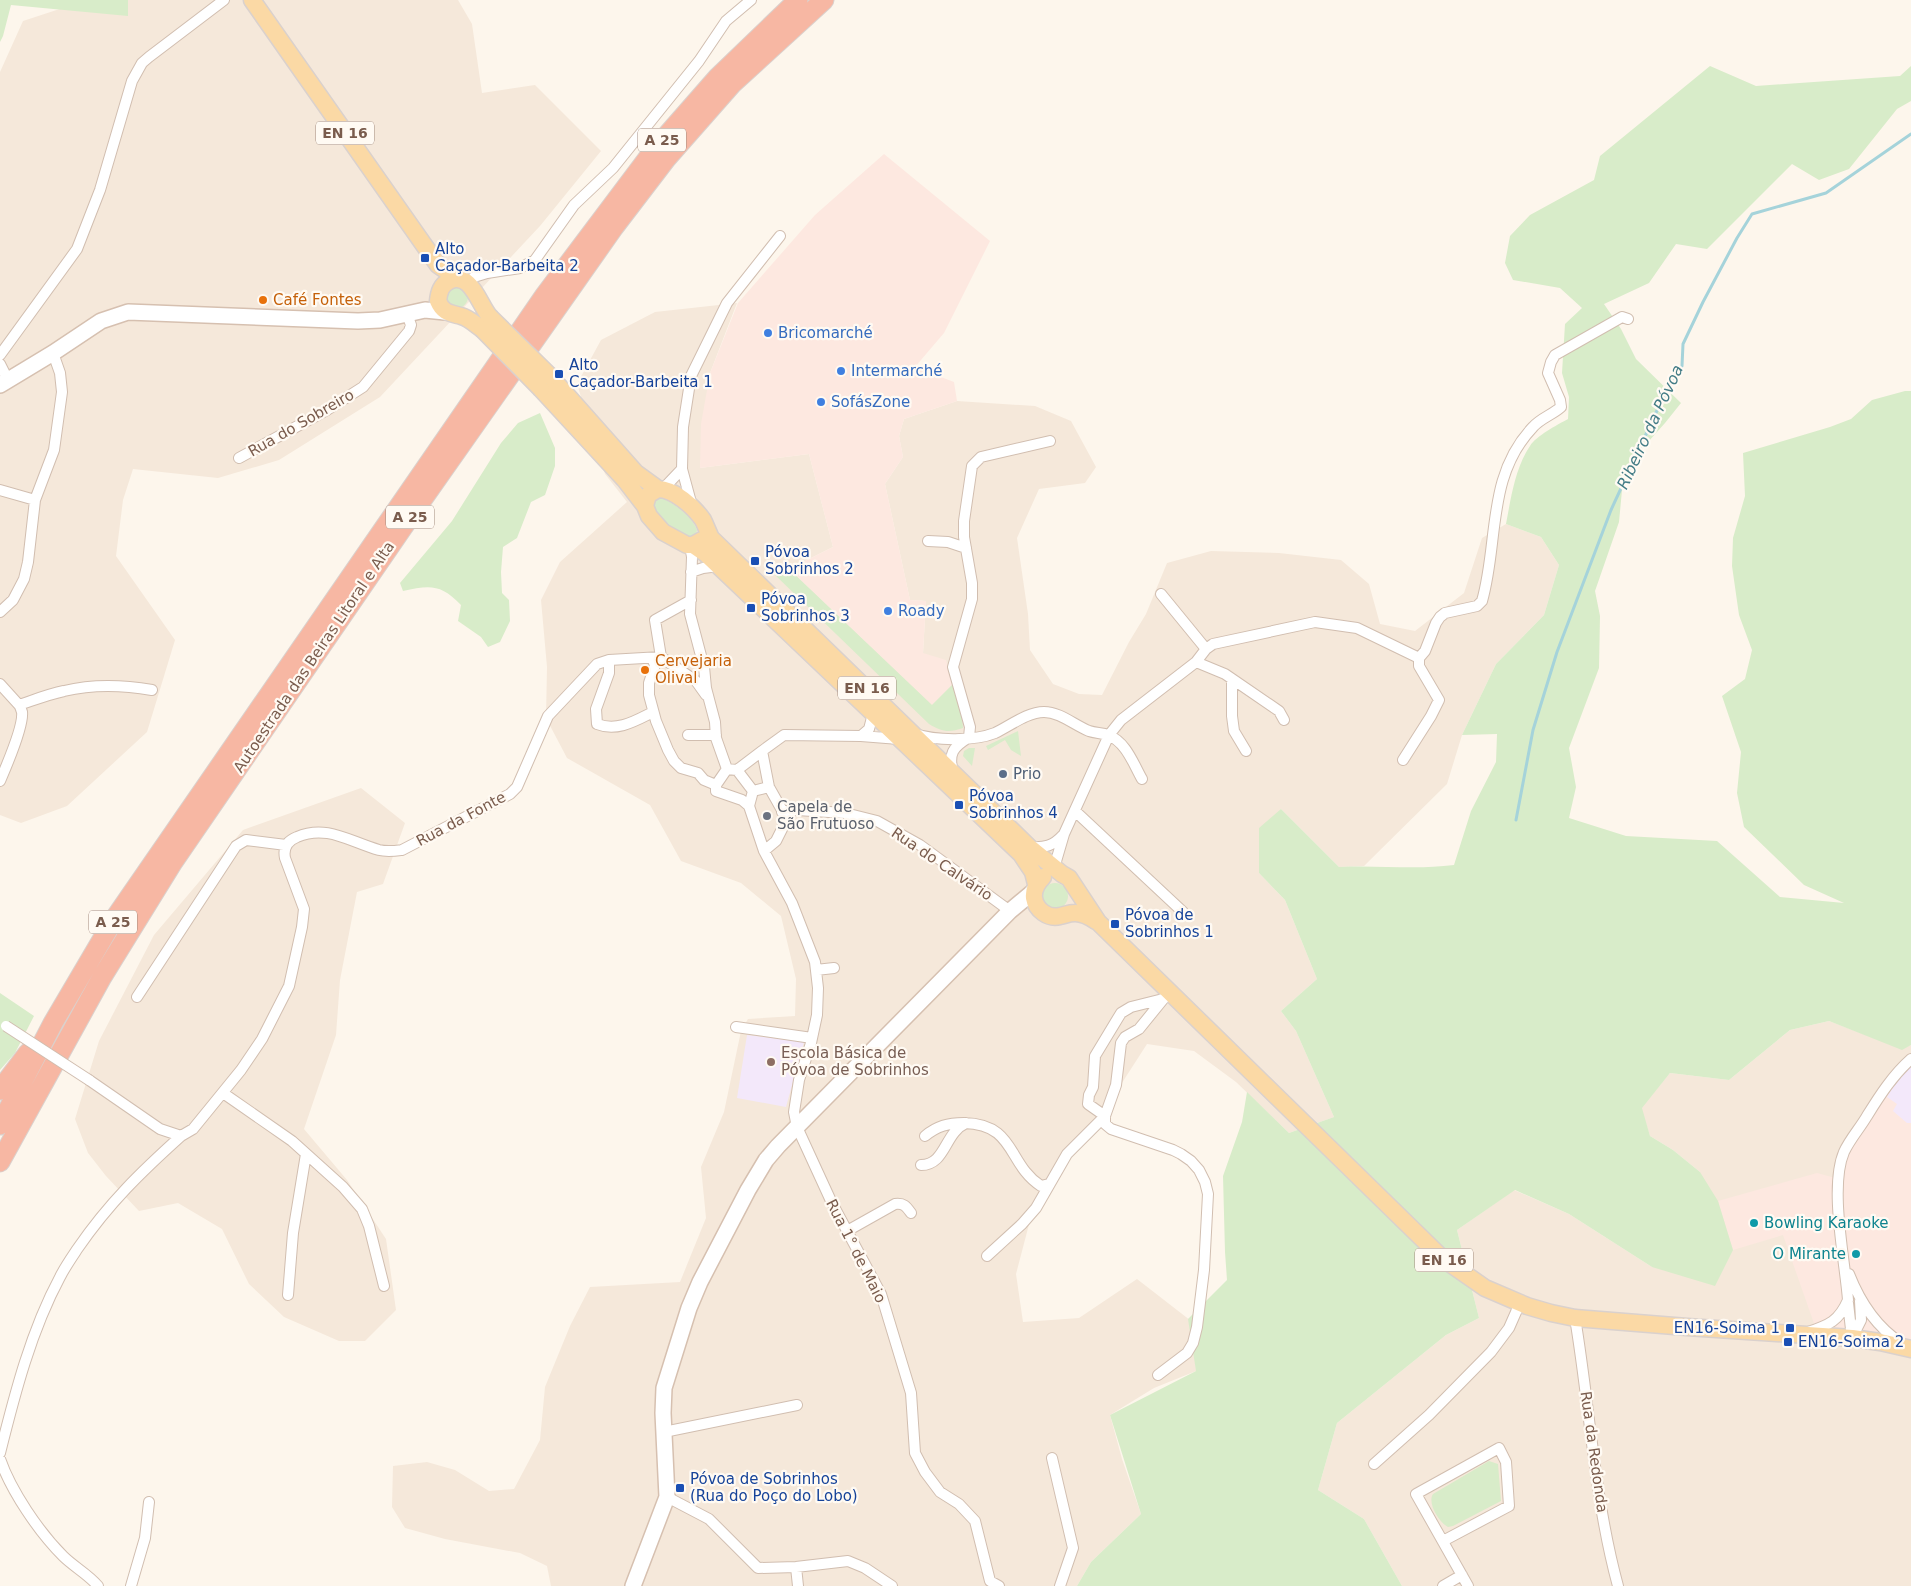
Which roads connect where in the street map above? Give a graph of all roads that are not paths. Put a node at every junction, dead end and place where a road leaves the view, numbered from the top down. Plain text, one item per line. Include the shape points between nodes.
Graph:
1 (224, 0) edge
2 (252, 0) edge
3 (751, 0) edge
4 (798, 0) edge
5 (824, 0) edge
6 (780, 236) dead end
7 (438, 265) junction
8 (468, 286) junction
9 (441, 288) junction
10 (412, 313) junction
11 (453, 314) junction
12 (1628, 319) dead end
13 (486, 323) junction
14 (53, 353) junction
15 (0, 355) edge
16 (0, 364) edge
17 (4, 382) edge
18 (546, 382) junction
19 (1050, 441) dead end
20 (239, 458) dead end
21 (682, 469) junction
22 (660, 489) junction
23 (0, 490) edge
24 (35, 500) junction
25 (645, 506) junction
26 (693, 510) junction
27 (706, 528) junction
28 (928, 541) dead end
29 (691, 545) junction
30 (966, 548) junction
31 (719, 566) junction
32 (691, 572) junction
33 (1160, 594) dead end
34 (691, 600) junction
35 (0, 612) edge
36 (1206, 649) junction
37 (656, 657) junction
38 (1419, 658) junction
39 (606, 661) junction
40 (1196, 662) junction
41 (1232, 679) junction
42 (0, 684) edge
43 (152, 690) dead end
44 (708, 698) junction
45 (19, 705) junction
46 (653, 712) junction
47 (873, 714) junction
48 (1284, 720) dead end
49 (914, 734) junction
50 (688, 735) dead end
51 (716, 735) junction
52 (1109, 735) junction
53 (861, 736) junction
54 (969, 737) junction
55 (898, 739) junction
56 (762, 751) junction
57 (1246, 751) dead end
58 (1403, 760) dead end
59 (732, 770) junction
60 (953, 772) junction
61 (1142, 779) dead end
62 (0, 781) edge
63 (716, 785) junction
64 (769, 787) junction
65 (753, 791) junction
66 (749, 806) junction
67 (1075, 811) junction
68 (782, 812) junction
69 (1064, 834) junction
70 (286, 845) junction
71 (1029, 847) junction
72 (764, 851) junction
73 (1058, 871) junction
74 (1035, 888) junction
75 (1077, 890) junction
76 (1040, 910) junction
77 (1010, 911) junction
78 (1183, 912) dead end
79 (1066, 914) junction
80 (1098, 922) junction
81 (834, 968) dead end
82 (816, 970) junction
83 (1166, 996) junction
84 (137, 997) dead end
85 (53, 1023) junction
86 (3, 1024) edge
87 (736, 1027) dead end
88 (812, 1038) junction
89 (1911, 1059) edge
90 (0, 1090) edge
91 (223, 1093) junction
92 (1105, 1116) junction
93 (799, 1119) junction
94 (967, 1123) junction
95 (0, 1125) edge
96 (181, 1136) junction
97 (925, 1136) dead end
98 (306, 1154) junction
99 (0, 1162) edge
100 (921, 1164) dead end
101 (1049, 1184) junction
102 (911, 1213) dead end
103 (847, 1231) junction
104 (987, 1256) dead end
105 (1845, 1261) junction
106 (384, 1286) dead end
107 (288, 1295) dead end
108 (1859, 1299) junction
109 (1848, 1300) junction
110 (1520, 1303) junction
111 (1575, 1318) junction
112 (1797, 1335) junction
113 (1852, 1338) junction
114 (1909, 1348) edge
115 (1158, 1375) dead end
116 (797, 1405) dead end
117 (664, 1432) junction
118 (0, 1453) edge
119 (1052, 1458) dead end
120 (0, 1459) edge
121 (1374, 1464) dead end
122 (667, 1497) junction
123 (149, 1502) dead end
124 (1443, 1541) junction
125 (796, 1567) junction
126 (1462, 1576) junction
127 (98, 1586) edge
128 (132, 1586) edge
129 (633, 1586) edge
130 (798, 1586) edge
131 (892, 1586) edge
132 (999, 1586) edge
133 (1060, 1586) edge
134 (1443, 1586) edge
135 (1468, 1586) edge
136 (1618, 1586) edge

1 - 15 street via 149,57 136,72 100,190 77,249
2 - 7 main road, EN 16
3 - 8 street via 726,21 699,61 613,168 574,205 535,260 520,268 474,277
4 - 85 highway, Autoestrada das Beiras Litoral e Alta / A 25 via 718,77 654,150 544,295 113,921
5 - 99 highway, Autoestrada das Beiras Litoral e Alta / A 25 via 732,84 666,159 608,235 173,862 102,977
6 - 21 street via 727,303 691,376 683,427
7 - 8 main road, EN 16
7 - 9 main road, EN 16
8 - 9 main road via 447,282
8 - 11 main road via 475,300 470,310
8 - 13 main road, EN 16
9 - 10 street via 429,303
9 - 11 main road, EN 16 via 438,301
10 - 11 street via 432,310
10 - 14 street via 358,321 128,312 101,321
10 - 20 street, Rua do Sobreiro via 409,331 363,387
11 - 13 main road, EN 16
12 - 38 street via 1622,317 1555,355 1548,373 1561,407 1534,425 1523,438 1507,469 1495,511 1482,601 1477,606 1440,617
13 - 18 main road, EN 16, bridge
14 - 17 street
14 - 24 street via 60,373 61,412 54,450
16 - 17 street
18 - 22 main road, EN 16 via 636,473
18 - 25 main road, EN 16
19 - 30 street via 982,457 972,466 965,507
21 - 22 street
21 - 26 street
22 - 25 main road via 648,495
22 - 26 main road, EN 16 via 687,503
23 - 24 street
24 - 35 street via 24,579 13,600
25 - 29 main road, EN 16 via 663,532 682,544
26 - 27 main road, EN 16
27 - 29 main road via 702,539
27 - 49 main road, EN 16 via 711,538
28 - 30 street via 948,542
29 - 31 main road, EN 16
29 - 32 street
30 - 54 street via 972,599 953,667 970,727
31 - 32 street
31 - 47 main road, EN 16
32 - 34 street
33 - 36 street
34 - 37 street via 655,620
34 - 44 street via 690,614 704,667
36 - 38 street via 1213,644 1315,622 1356,628
36 - 40 street
37 - 39 street
37 - 44 street via 696,682
37 - 46 street via 648,690
38 - 58 street via 1419,666 1439,700
39 - 46 street via 609,673 596,709 597,724 620,727
39 - 70 street, Rua da Fonte via 581,679 548,716 510,794 402,850 379,850 326,832 303,834
40 - 41 street
40 - 52 street via 1121,720
41 - 48 street via 1279,711
41 - 57 street via 1234,731
42 - 45 street
43 - 45 street via 97,686 64,691
44 - 51 street
45 - 62 street via 22,712 20,723
46 - 63 street via 674,762
47 - 53 street via 868,729
47 - 55 main road, EN 16
49 - 54 street via 941,739
49 - 60 main road, EN 16
50 - 51 street
51 - 59 street via 720,752
52 - 54 street via 1090,732 1051,712 1041,712 994,733
52 - 61 street via 1123,745
52 - 67 street
53 - 55 street
53 - 56 street via 784,735
54 - 60 street via 956,745 950,762
55 - 74 main road, EN 16 via 1021,854 1034,872
56 - 59 street
56 - 64 street
59 - 63 street
59 - 65 street
60 - 71 main road, EN 16
63 - 66 street via 716,791 732,795
64 - 65 street
64 - 68 street
65 - 66 street
66 - 72 street
67 - 69 street
67 - 78 street
68 - 72 street via 787,820 776,841
68 - 77 street, Rua do Calvário via 845,813 877,821 920,845
69 - 71 street via 1044,848
69 - 73 street
70 - 84 street via 246,840 236,846
70 - 91 street via 285,858 304,910 289,986 262,1039
71 - 73 main road, EN 16
72 - 82 street via 792,903
73 - 74 main road via 1047,875
73 - 75 main road, EN 16 via 1074,883
74 - 76 main road, EN 16 via 1036,905
74 - 77 street
75 - 79 main road via 1076,904
75 - 80 main road, EN 16
76 - 77 street via 1027,904
76 - 79 main road, EN 16 via 1052,916
77 - 93 street
79 - 80 main road, EN 16 via 1082,914
80 - 83 main road, EN 16
81 - 82 street
82 - 88 street via 817,1014
83 - 92 street via 1139,1029 1121,1043 1116,1085
83 - 92 street via 1121,1013 1095,1056 1088,1104
83 - 110 main road, EN 16 via 1442,1258 1485,1288
85 - 90 highway
85 - 95 highway, Autoestrada das Beiras Litoral e Alta / A 25
86 - 96 street, bridge via 160,1129
87 - 88 street
88 - 93 street via 799,1080
89 - 105 street via 1898,1070 1878,1097 1841,1163 1838,1196
91 - 96 street via 193,1129
91 - 98 street via 292,1140
92 - 101 street via 1067,1154
92 - 115 street via 1104,1124 1111,1129 1172,1150 1191,1161 1199,1170 1208,1194 1198,1328 1187,1353
93 - 103 street, Rua 1° de Maio via 831,1201
93 - 117 street via 766,1160 700,1282 664,1388
94 - 97 street via 936,1127
94 - 100 street via 954,1131 936,1160
94 - 101 street via 997,1131 1034,1182 1041,1186
96 - 118 street via 137,1176 98,1219 60,1275 42,1314
98 - 106 street via 344,1187 362,1208 370,1226
98 - 107 street
101 - 104 street via 1036,1208
102 - 103 street via 905,1205 895,1204
103 - 132 street, Rua 1° de Maio via 881,1294 911,1392 915,1453 940,1492 959,1504 974,1521 990,1581
105 - 108 street
105 - 109 street
108 - 113 street via 1862,1314
108 - 114 street via 1878,1326
109 - 112 street via 1842,1313 1830,1324
109 - 113 street
110 - 111 main road, EN 16
110 - 121 street via 1509,1328 1491,1352 1429,1415
111 - 112 main road, EN 16
111 - 136 street, Rua da Redonda via 1594,1465
112 - 113 main road, EN 16
113 - 114 main road, EN 16
116 - 117 street
117 - 122 street
119 - 133 street via 1073,1548
120 - 127 street via 7,1480 34,1521 63,1556
122 - 125 street via 709,1519 758,1568
122 - 129 street
123 - 128 street via 145,1538
124 - 124 street via 1509,1506 1506,1462 1499,1448 1416,1494
124 - 126 street
125 - 130 street
125 - 131 street via 848,1561
126 - 134 street
126 - 135 street

